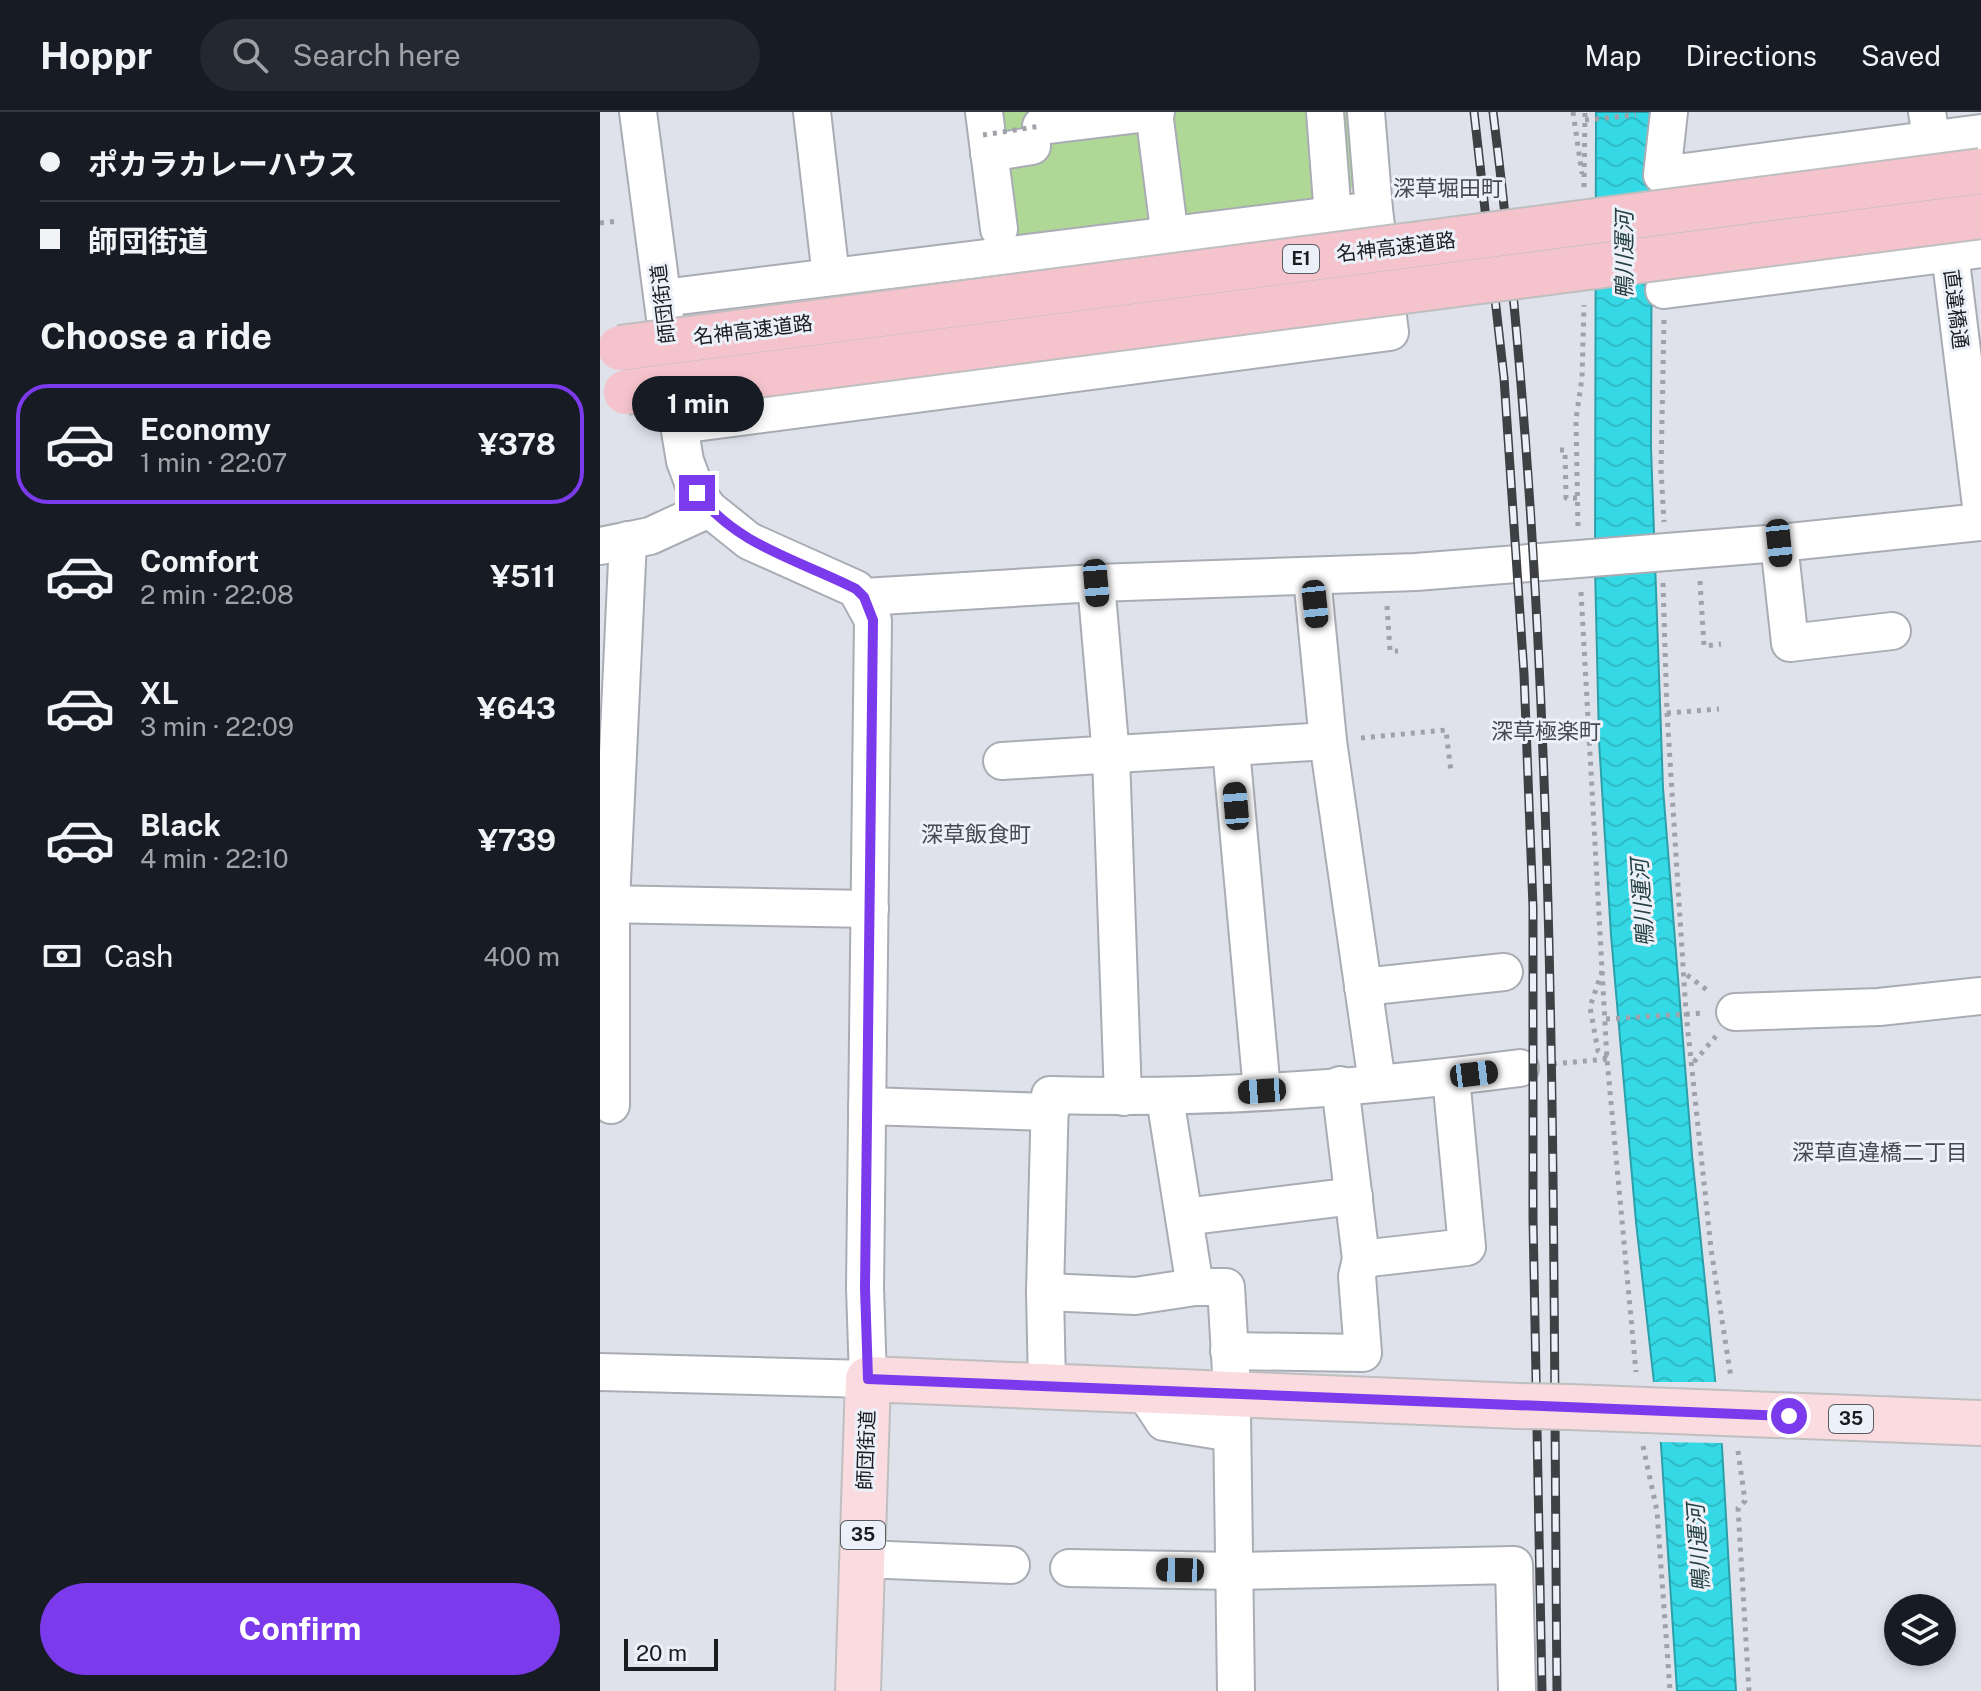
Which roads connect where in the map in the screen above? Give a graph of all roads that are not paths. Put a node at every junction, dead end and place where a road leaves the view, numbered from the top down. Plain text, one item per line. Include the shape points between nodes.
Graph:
1 (638, 112) edge
2 (812, 112) edge
3 (1155, 112) edge
4 (1326, 112) edge
5 (1366, 112) edge
6 (1658, 113) edge
7 (1930, 126) edge
8 (1981, 133) edge
9 (1010, 134) edge
10 (1981, 171) edge
11 (1332, 203) dead end
12 (1374, 210) junction
13 (1981, 216) edge
14 (1168, 222) dead end
15 (1000, 236) dead end
16 (1965, 251) edge
17 (831, 277) junction
18 (1664, 290) road end
19 (663, 298) junction
20 (620, 348) dead end
21 (626, 392) dead end
22 (679, 425) junction
23 (1981, 506) edge
24 (709, 509) junction
25 (1981, 522) edge
26 (614, 543) edge
27 (1779, 543) junction
28 (1312, 577) junction
29 (1096, 583) junction
30 (864, 597) junction
31 (1892, 631) dead end
32 (1328, 741) junction
33 (1231, 749) junction
34 (1111, 756) junction
35 (1002, 761) dead end
36 (605, 903) edge
37 (870, 909) junction
38 (1504, 972) dead end
39 (1363, 987) junction
40 (1981, 996) edge
41 (1735, 1012) dead end
42 (1520, 1068) road end
43 (1451, 1077) junction
44 (1377, 1083) junction
45 (1340, 1085) junction
46 (1262, 1091) junction
47 (1123, 1097) junction
48 (1165, 1098) junction
49 (611, 1105) dead end
50 (867, 1106) junction
51 (1050, 1112) junction
52 (1354, 1196) junction
53 (1184, 1217) junction
54 (1361, 1259) junction
55 (1195, 1287) junction
56 (1045, 1292) junction
57 (600, 1372) edge
58 (868, 1379) junction
59 (1047, 1386) junction
60 (1143, 1390) junction
61 (1981, 1423) edge
62 (863, 1559) junction
63 (1011, 1565) dead end
64 (1069, 1568) dead end
65 (1236, 1571) junction
66 (858, 1691) edge
67 (1236, 1691) edge
68 (1517, 1691) edge

1 - 19 street, 師団街道
2 - 17 street
3 - 9 street
3 - 14 street
4 - 11 street
5 - 12 street
6 - 7 street via 1662,175
7 - 8 street
7 - 16 street, 直違橋通
9 - 15 street
10 - 20 highway, 名神高速道路 / E1, bridge
12 - 17 street
12 - 22 street via 1390,332
13 - 21 highway, E1, bridge
16 - 18 street
16 - 23 street, 直違橋通
17 - 19 street
19 - 22 street, 師団街道
22 - 24 street, 師団街道 via 685,461
24 - 26 street via 681,524
24 - 30 street, 師団街道 via 749,541 824,573
25 - 27 street
26 - 36 street
27 - 28 street
27 - 31 street via 1790,643
28 - 29 street
28 - 32 street
29 - 30 street
29 - 34 street
30 - 37 street, 師団街道 via 873,620 875,652
32 - 33 street
32 - 39 street
33 - 34 street
33 - 46 street
34 - 35 street
34 - 47 street
36 - 37 street
36 - 49 street
37 - 50 street, 師団街道
38 - 39 street
39 - 44 street
40 - 41 street via 1879,1007
42 - 43 street
43 - 44 street
43 - 54 street via 1467,1247
44 - 45 street
45 - 46 street
45 - 52 street
46 - 48 street
47 - 48 street
47 - 51 street via 1050,1095
48 - 53 street
50 - 51 street
50 - 58 street, 師団街道
51 - 56 street
52 - 53 street
52 - 54 street
53 - 55 street
54 - 55 street via 1357,1276 1363,1353 1230,1361 1226,1287
55 - 56 street via 1135,1296
56 - 59 street
57 - 58 street
58 - 59 main road, 35
58 - 62 main road, 師団街道 / 35
59 - 60 main road, 35
60 - 61 main road, 35, bridge
60 - 65 street via 1164,1422 1232,1424
62 - 63 street
62 - 66 main road, 師団街道 / 35
64 - 65 street
65 - 67 street
65 - 68 street via 1514,1565

